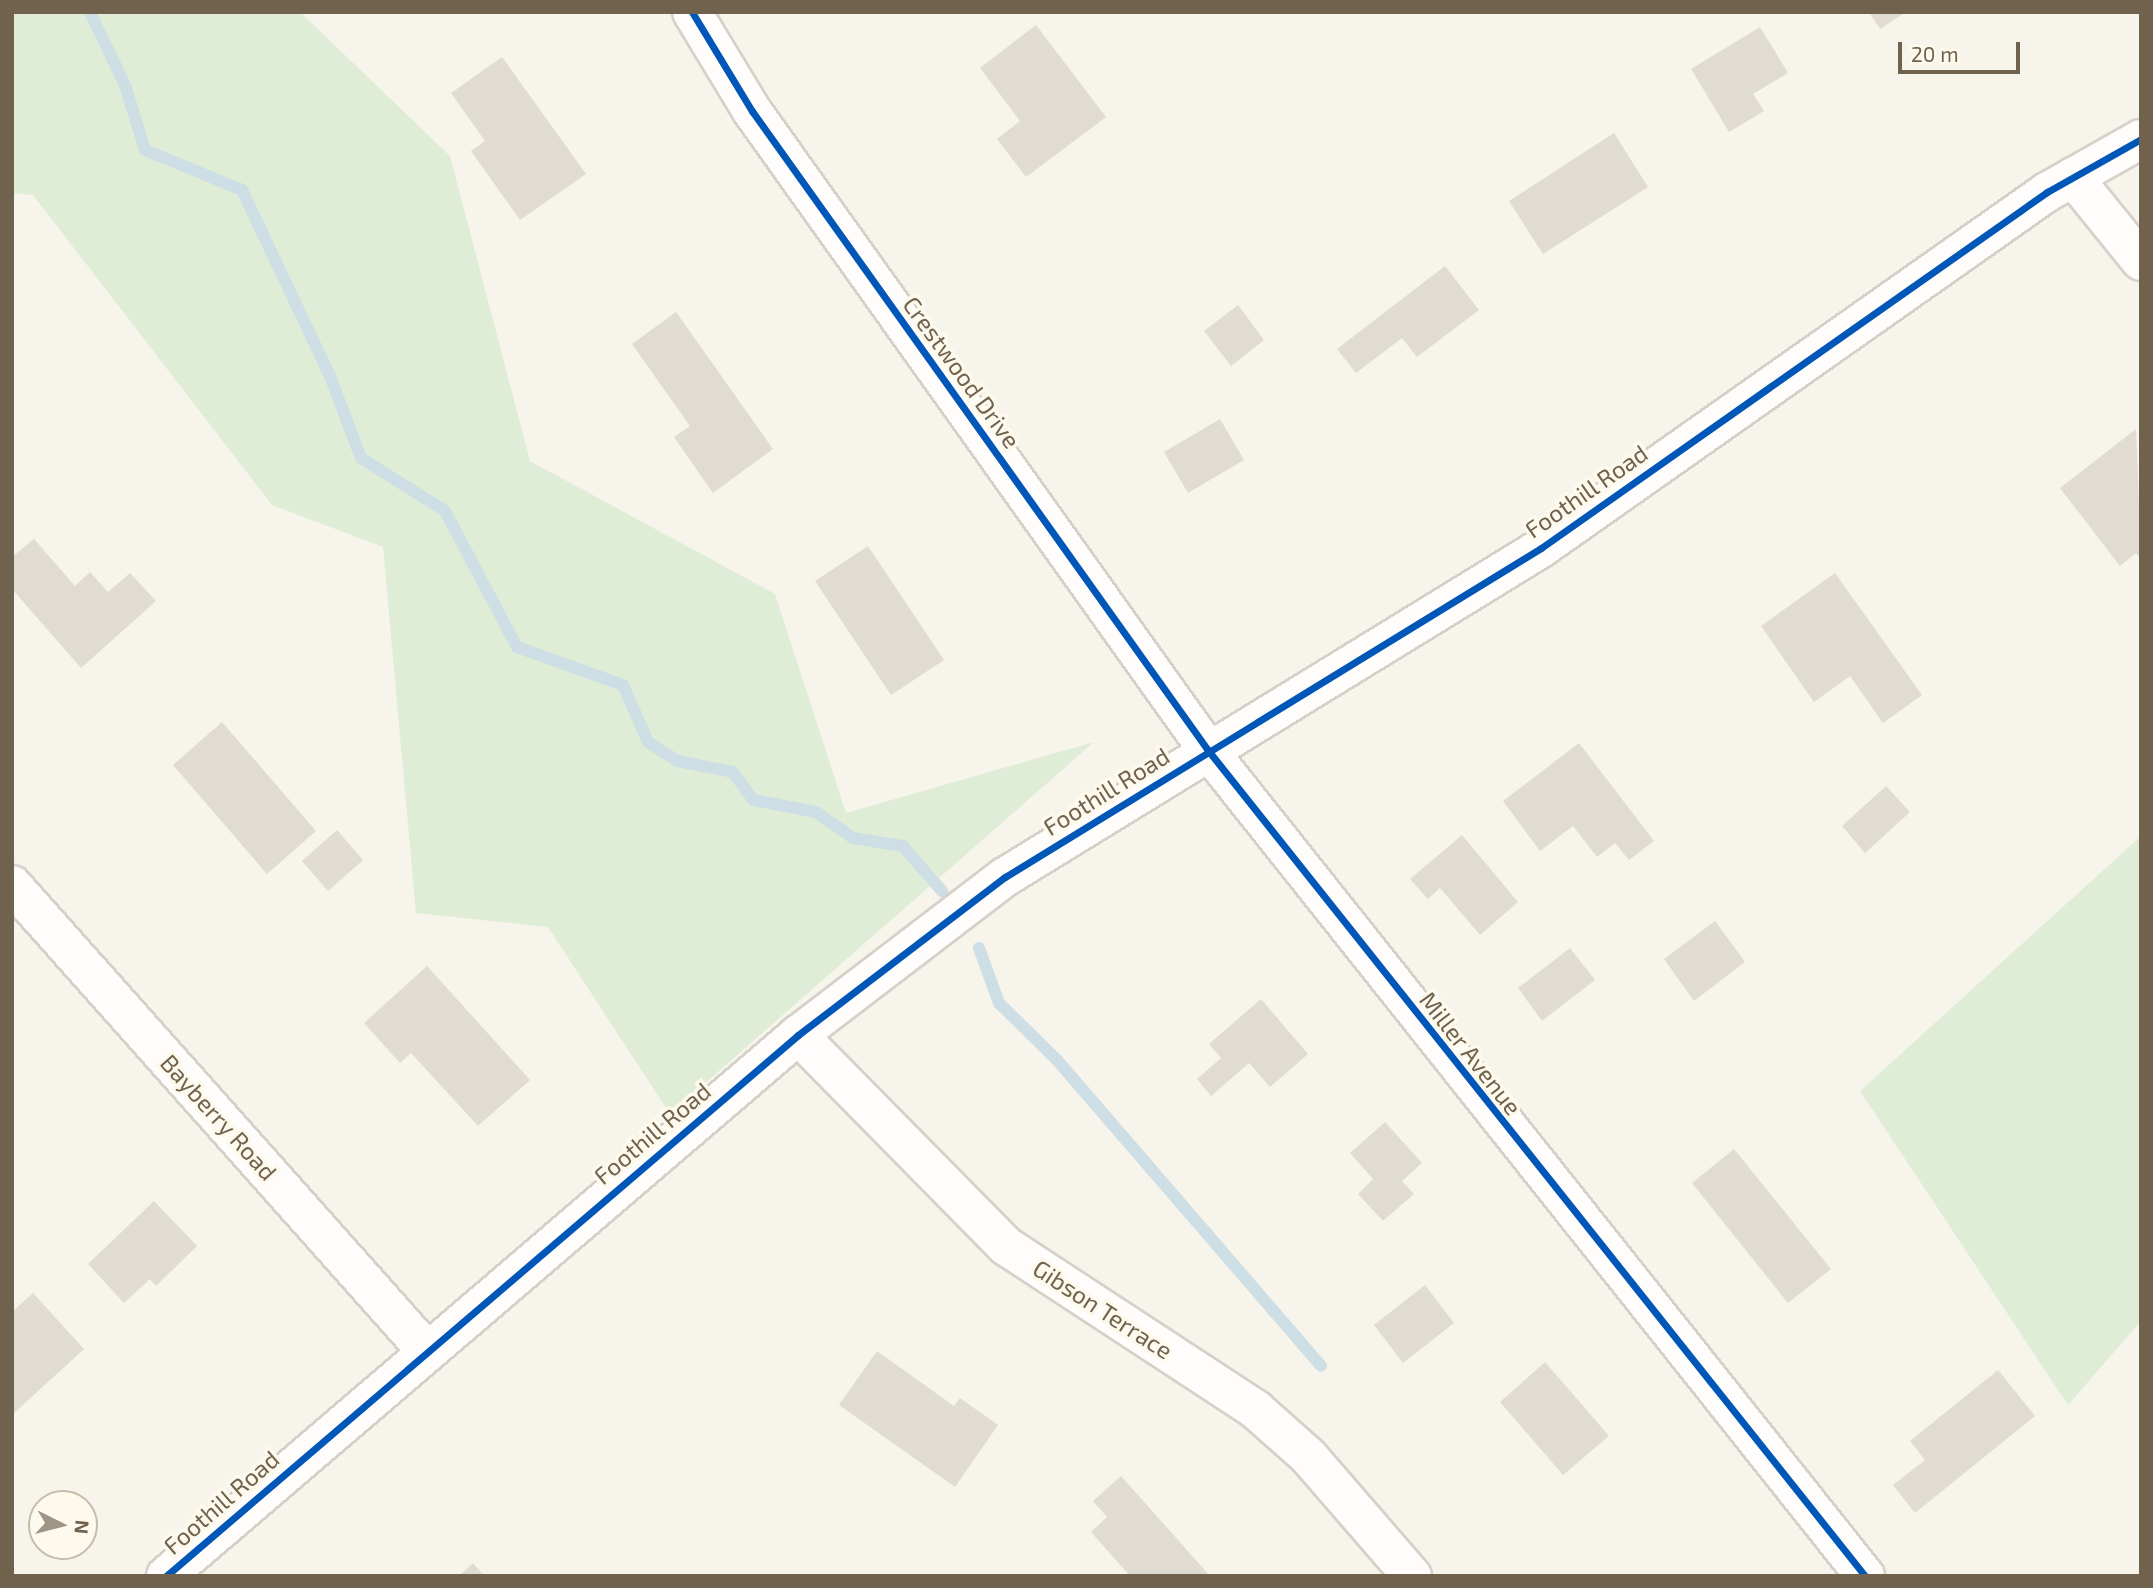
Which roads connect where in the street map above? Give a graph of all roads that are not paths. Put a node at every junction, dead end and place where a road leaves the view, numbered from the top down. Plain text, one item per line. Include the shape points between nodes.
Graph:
1 (692, 12) edge
2 (2141, 139) edge
3 (2073, 177) junction
4 (2141, 261) edge
5 (1208, 749) junction
6 (12, 885) edge
7 (798, 1035) junction
8 (425, 1349) junction
9 (166, 1576) edge
10 (1412, 1576) edge
11 (1865, 1576) edge

1 - 5 street, Crestwood Drive via 752,111
2 - 3 street, Foothill Road
3 - 4 street
3 - 5 street, Foothill Road via 1541,548
5 - 7 street, Foothill Road via 1005,877
5 - 11 street, Miller Avenue
6 - 8 street, Bayberry Road
7 - 8 street, Foothill Road
7 - 10 street, Gibson Terrace via 1006,1245 1255,1409 1308,1456
8 - 9 street, Foothill Road

